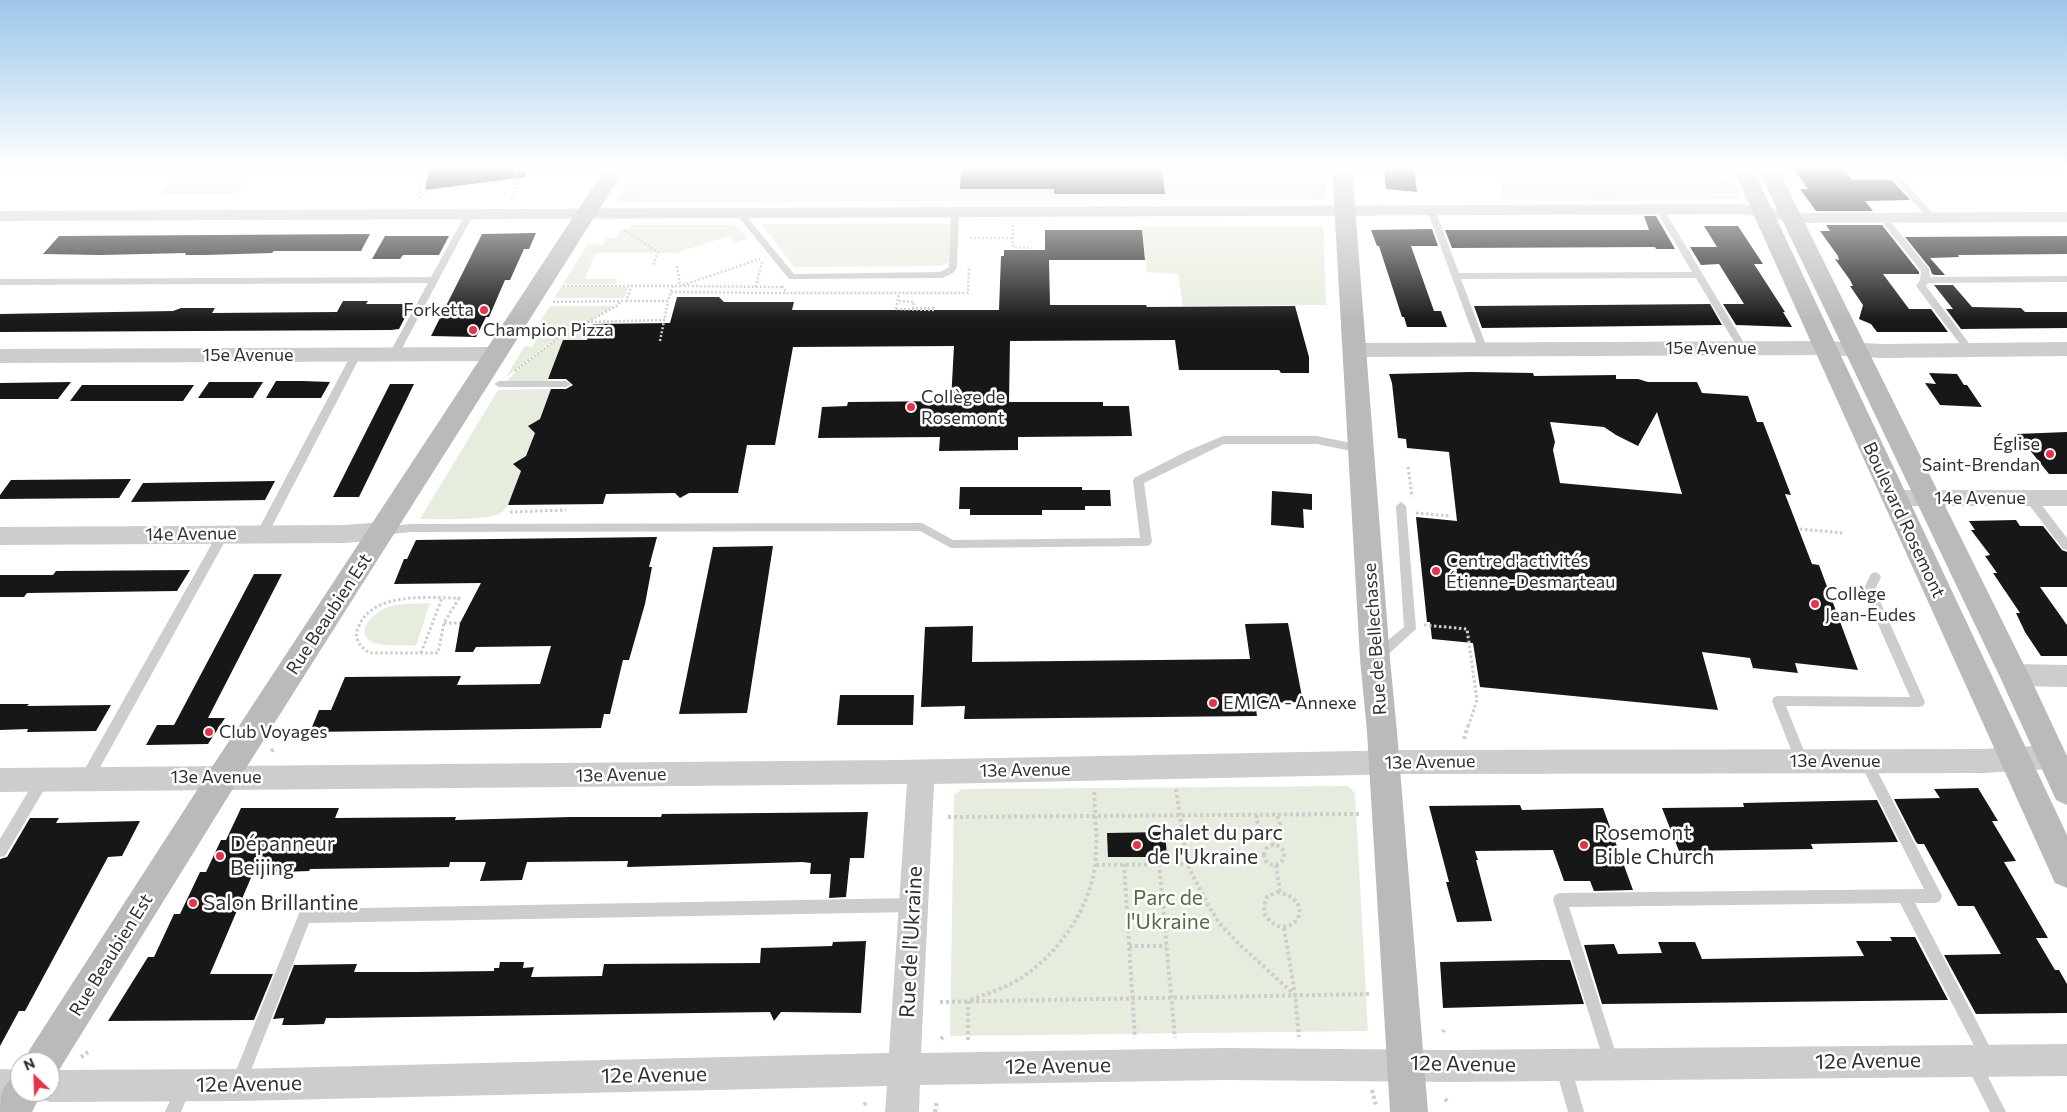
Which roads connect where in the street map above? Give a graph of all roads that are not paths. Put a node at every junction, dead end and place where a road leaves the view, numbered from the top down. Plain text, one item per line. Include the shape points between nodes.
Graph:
1 (467, 219) edge
2 (584, 219) edge
3 (744, 219) edge
4 (955, 219) edge
5 (1347, 219) edge
6 (1434, 219) edge
7 (1665, 219) edge
8 (1767, 219) edge
9 (1792, 219) edge
10 (1884, 219) edge
11 (1699, 275) junction
12 (1455, 276) junction
13 (2067, 279) edge
14 (433, 280) junction
15 (1925, 280) junction
16 (0, 282) edge
17 (1482, 348) junction
18 (1742, 348) junction
19 (1826, 348) junction
20 (2067, 349) edge
21 (1355, 350) junction
22 (1856, 350) junction
23 (1968, 350) junction
24 (394, 354) junction
25 (356, 355) junction
26 (0, 356) edge
27 (504, 365) junction
28 (499, 384) dead end
29 (566, 384) dead end
30 (1362, 449) junction
31 (1893, 498) junction
32 (1928, 498) junction
33 (2030, 498) junction
34 (2067, 498) edge
35 (1401, 506) dead end
36 (382, 531) junction
37 (224, 534) junction
38 (262, 534) junction
39 (0, 536) edge
40 (2067, 546) edge
41 (1875, 577) dead end
42 (1375, 659) junction
43 (2014, 675) junction
44 (2067, 676) edge
45 (2051, 756) junction
46 (2014, 758) junction
47 (1802, 761) junction
48 (1865, 761) junction
49 (1384, 763) junction
50 (921, 772) junction
51 (223, 777) junction
52 (87, 778) junction
53 (43, 779) junction
54 (0, 780) edge
55 (2067, 790) edge
56 (0, 852) edge
57 (2067, 872) edge
58 (1904, 896) junction
59 (913, 905) junction
60 (48, 1052) edge
61 (1980, 1060) junction
62 (2067, 1060) edge
63 (1407, 1064) junction
64 (1612, 1064) junction
65 (1562, 1065) junction
66 (904, 1069) junction
67 (238, 1085) junction
68 (60, 1087) edge
69 (178, 1099) edge
70 (1392, 1109) edge
71 (902, 1112) edge
72 (1576, 1112) edge
73 (1998, 1112) edge

1 - 14 lane
2 - 27 street, Rue Beaubien Est
3 - 4 lane via 792,277 942,275 953,268
5 - 21 street, Rue de Bellechasse
6 - 12 lane
7 - 11 lane
8 - 19 street, Boulevard Rosemont
9 - 22 street, Boulevard Rosemont
10 - 15 lane via 1926,271
11 - 12 lane
11 - 18 lane
12 - 17 lane
13 - 15 lane
14 - 16 lane
14 - 24 lane
15 - 23 lane via 1921,286
17 - 18 street, 15e Avenue
17 - 21 street, 15e Avenue
18 - 19 street, 15e Avenue
19 - 22 street, 15e Avenue
19 - 31 street, Boulevard Rosemont
20 - 23 street, 15e Avenue
21 - 30 street, Rue de Bellechasse
22 - 23 street, 15e Avenue
22 - 32 street, Boulevard Rosemont
24 - 25 street, 15e Avenue
24 - 27 street, 15e Avenue
25 - 26 street, 15e Avenue
25 - 38 lane
27 - 36 street, Rue Beaubien Est
28 - 29 lane
30 - 36 lane via 1317,440 1223,440 1138,481 1146,542 951,544 922,526 411,528
30 - 42 street, Rue de Bellechasse
31 - 32 street, 14e Avenue
31 - 46 street, Boulevard Rosemont
32 - 33 street, 14e Avenue
32 - 43 street, Boulevard Rosemont
33 - 34 street, 14e Avenue
33 - 40 lane
35 - 42 lane via 1410,629
36 - 38 street, 14e Avenue
36 - 51 street, Rue Beaubien Est
37 - 38 street, 14e Avenue
37 - 39 street, 14e Avenue
37 - 52 lane
41 - 47 lane via 1868,590 1919,702 1778,701
42 - 49 street, Rue de Bellechasse
43 - 44 street
43 - 45 street, Boulevard Rosemont
45 - 46 street, 13e Avenue
45 - 55 street, Boulevard Rosemont
46 - 48 street, 13e Avenue
46 - 57 street, Boulevard Rosemont
47 - 48 street, 13e Avenue
47 - 49 street, 13e Avenue
48 - 58 lane via 1935,896
49 - 50 street, 13e Avenue
49 - 63 street, Rue de Bellechasse
50 - 51 street, 13e Avenue
50 - 59 street, Rue de l'Ukraine
51 - 52 street, 13e Avenue
51 - 60 street, Rue Beaubien Est
52 - 53 street, 13e Avenue
53 - 54 street, 13e Avenue
53 - 56 lane
58 - 61 lane
58 - 64 lane via 1560,900
59 - 66 street, Rue de l'Ukraine
59 - 67 lane via 305,916
61 - 62 street, 12e Avenue
61 - 64 street, 12e Avenue
61 - 73 lane
63 - 65 street, 12e Avenue
63 - 66 street, 12e Avenue
63 - 70 street, Rue de Bellechasse
64 - 65 street, 12e Avenue
65 - 72 lane
66 - 67 street, 12e Avenue
66 - 71 street, Rue de l'Ukraine
67 - 69 street, 12e Avenue
68 - 69 street, 12e Avenue

